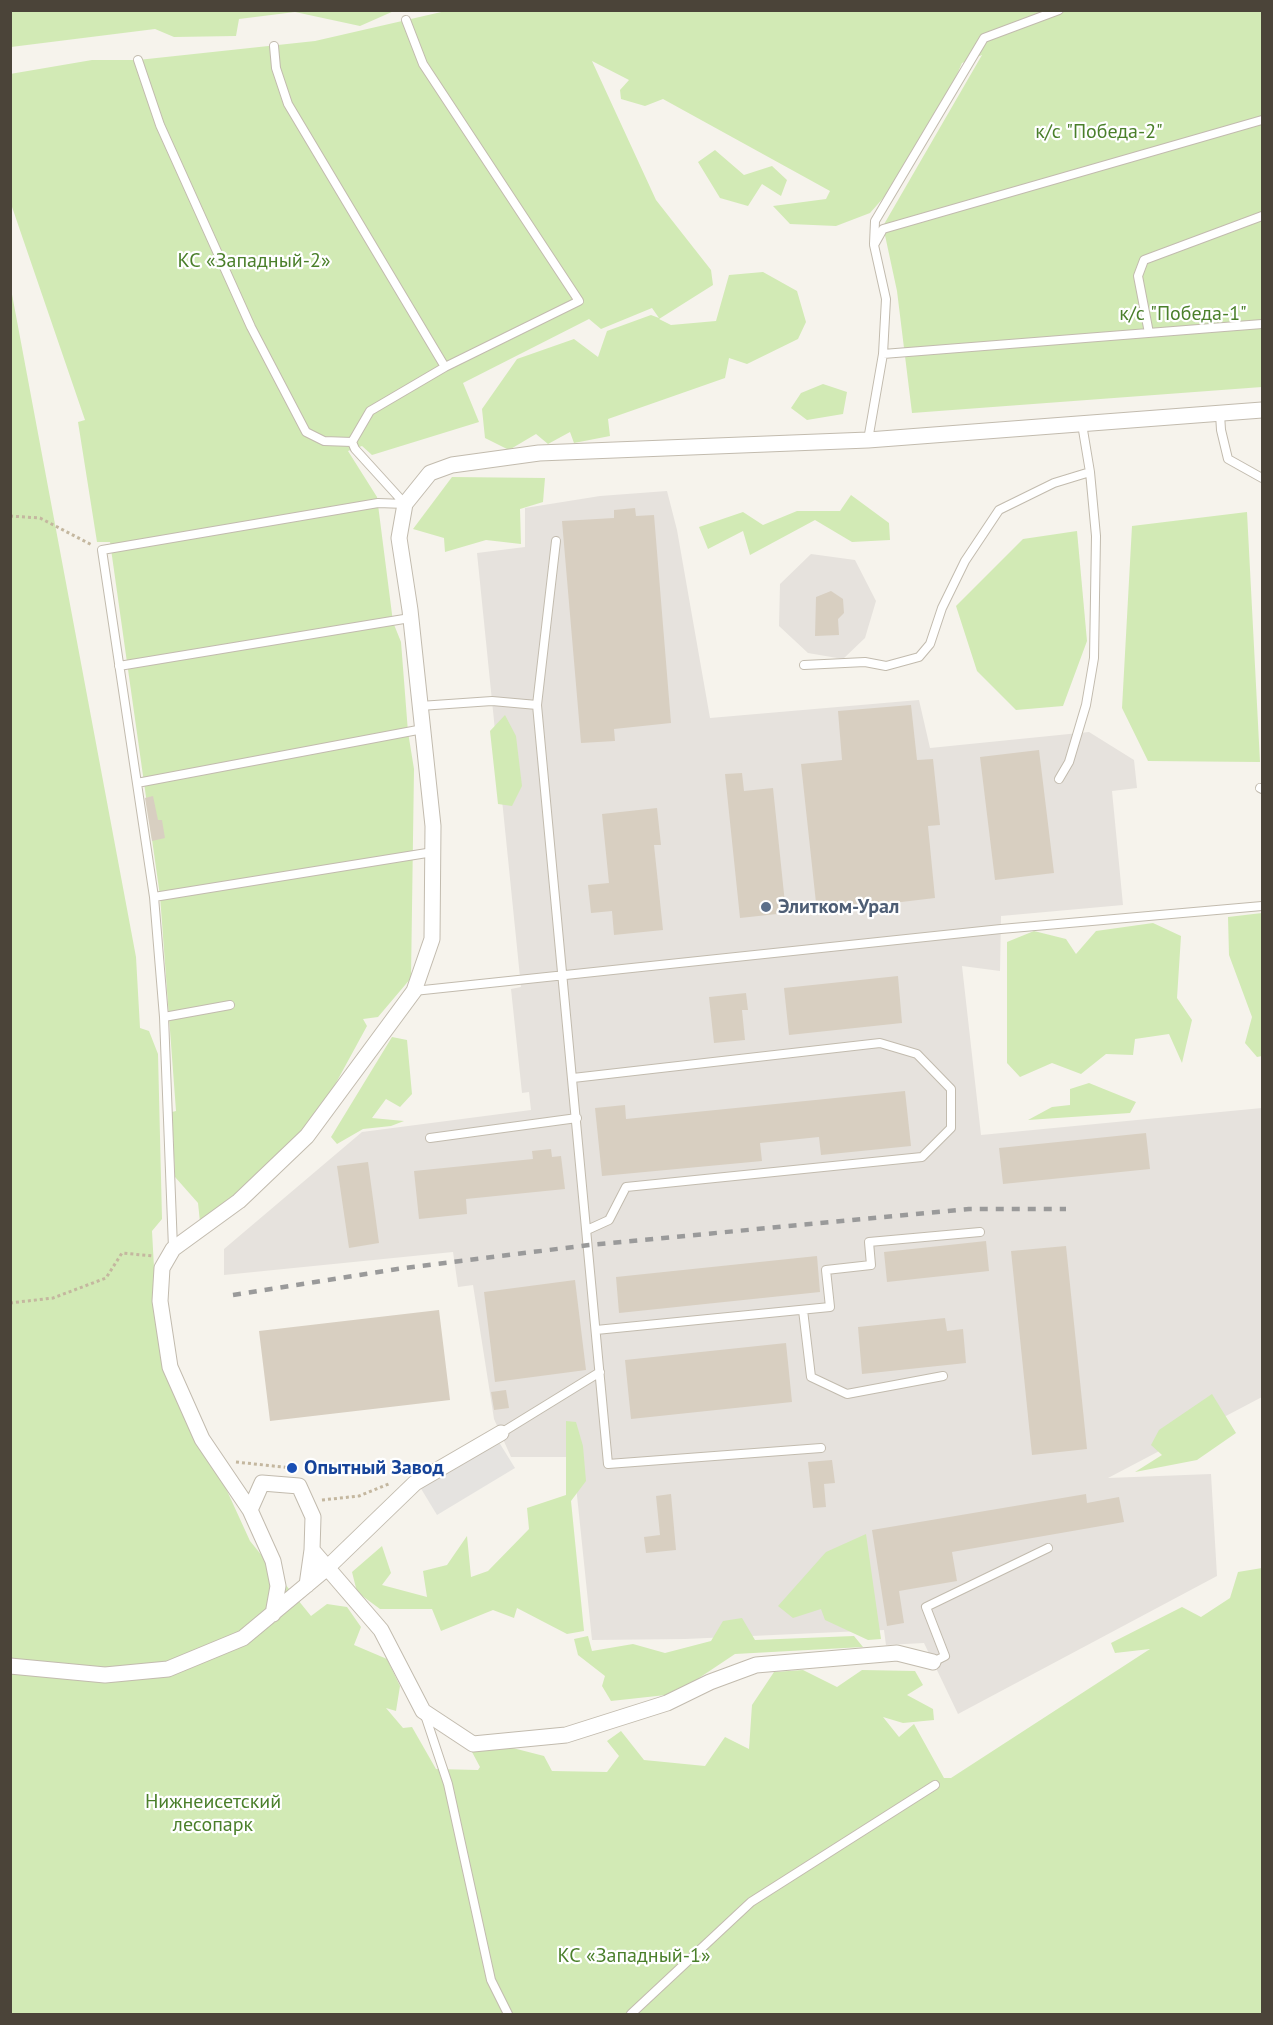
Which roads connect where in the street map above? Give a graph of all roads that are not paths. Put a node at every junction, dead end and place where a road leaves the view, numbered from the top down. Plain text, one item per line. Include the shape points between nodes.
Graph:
1 (1059, 10) edge
2 (406, 20) dead end
3 (274, 46) dead end
4 (138, 60) dead end
5 (1263, 120) edge
6 (1263, 216) edge
7 (874, 245) junction
8 (1263, 324) edge
9 (1149, 333) junction
10 (883, 354) junction
11 (446, 367) junction
12 (1263, 410) edge
13 (1220, 414) junction
14 (1082, 424) junction
15 (868, 440) junction
16 (352, 442) junction
17 (1090, 472) junction
18 (1263, 478) edge
19 (405, 504) junction
20 (556, 541) dead end
21 (410, 618) junction
22 (804, 665) dead end
23 (120, 666) junction
24 (537, 705) junction
25 (420, 706) junction
26 (423, 729) junction
27 (1059, 779) dead end
28 (137, 783) junction
29 (433, 852) junction
30 (154, 897) junction
31 (1263, 906) edge
32 (563, 974) junction
33 (414, 991) junction
34 (230, 1005) dead end
35 (164, 1017) junction
36 (573, 1078) junction
37 (577, 1118) junction
38 (430, 1138) dead end
39 (587, 1230) junction
40 (980, 1232) dead end
41 (171, 1253) junction
42 (803, 1310) junction
43 (596, 1330) junction
44 (600, 1372) junction
45 (943, 1376) dead end
46 (501, 1433) joint
47 (821, 1448) dead end
48 (250, 1510) junction
49 (1048, 1548) dead end
50 (312, 1550) junction
51 (327, 1568) junction
52 (307, 1586) junction
53 (273, 1614) junction
54 (933, 1662) joint
55 (10, 1666) edge
56 (423, 1711) junction
57 (934, 1785) dead end
58 (508, 2014) edge
59 (631, 2014) edge

1 - 7 lane via 984,38 875,221
2 - 11 lane via 423,63 579,301
3 - 11 lane via 276,68 288,104
4 - 16 lane via 160,125 251,327 306,432 324,441
5 - 7 lane via 883,229
6 - 9 lane via 1144,260 1138,276
7 - 10 lane via 886,300
8 - 9 lane
9 - 10 lane
10 - 15 lane
11 - 16 lane via 370,411
12 - 13 street
13 - 14 street
13 - 18 lane via 1228,459
14 - 15 street
14 - 17 lane
15 - 19 street via 539,453 452,465 430,473
16 - 19 lane
17 - 22 lane via 1054,483 999,510 965,561 930,644 919,657 886,666 865,662
17 - 27 lane via 1096,536 1094,658 1086,705 1069,762
19 - 21 street via 399,538
19 - 23 lane via 378,503 102,550
20 - 24 lane
21 - 23 lane
21 - 25 street
23 - 28 lane
24 - 25 lane via 492,700
24 - 32 lane
25 - 26 street
26 - 28 lane
26 - 29 street via 434,826
28 - 30 lane
29 - 30 lane
29 - 33 street via 432,939
30 - 35 lane
31 - 32 lane
32 - 33 lane
32 - 36 lane
33 - 41 street via 307,1136 239,1201
34 - 35 lane
35 - 41 lane
36 - 37 lane
36 - 39 lane via 880,1043 916,1054 951,1089 951,1128 921,1157 626,1188 609,1220
37 - 38 lane
37 - 39 lane
39 - 43 lane
40 - 42 lane via 869,1242 871,1265 826,1270 830,1307
41 - 48 street via 162,1268 160,1301 170,1367 202,1439
42 - 43 lane
42 - 45 lane via 811,1377 847,1394
43 - 44 lane
44 - 46 lane
44 - 47 lane via 608,1464
46 - 51 street via 415,1483
48 - 50 street via 262,1483 298,1486 313,1516
48 - 53 street via 273,1561 278,1586
49 - 54 lane via 926,1607 945,1656
50 - 51 street
50 - 52 street
51 - 52 street
51 - 56 street via 381,1630
52 - 53 street
53 - 55 street via 243,1638 168,1669 105,1675
54 - 56 street via 897,1653 756,1665 667,1702 566,1735 543,1738 473,1744
56 - 58 lane via 448,1784 491,1980
57 - 59 lane via 751,1902

